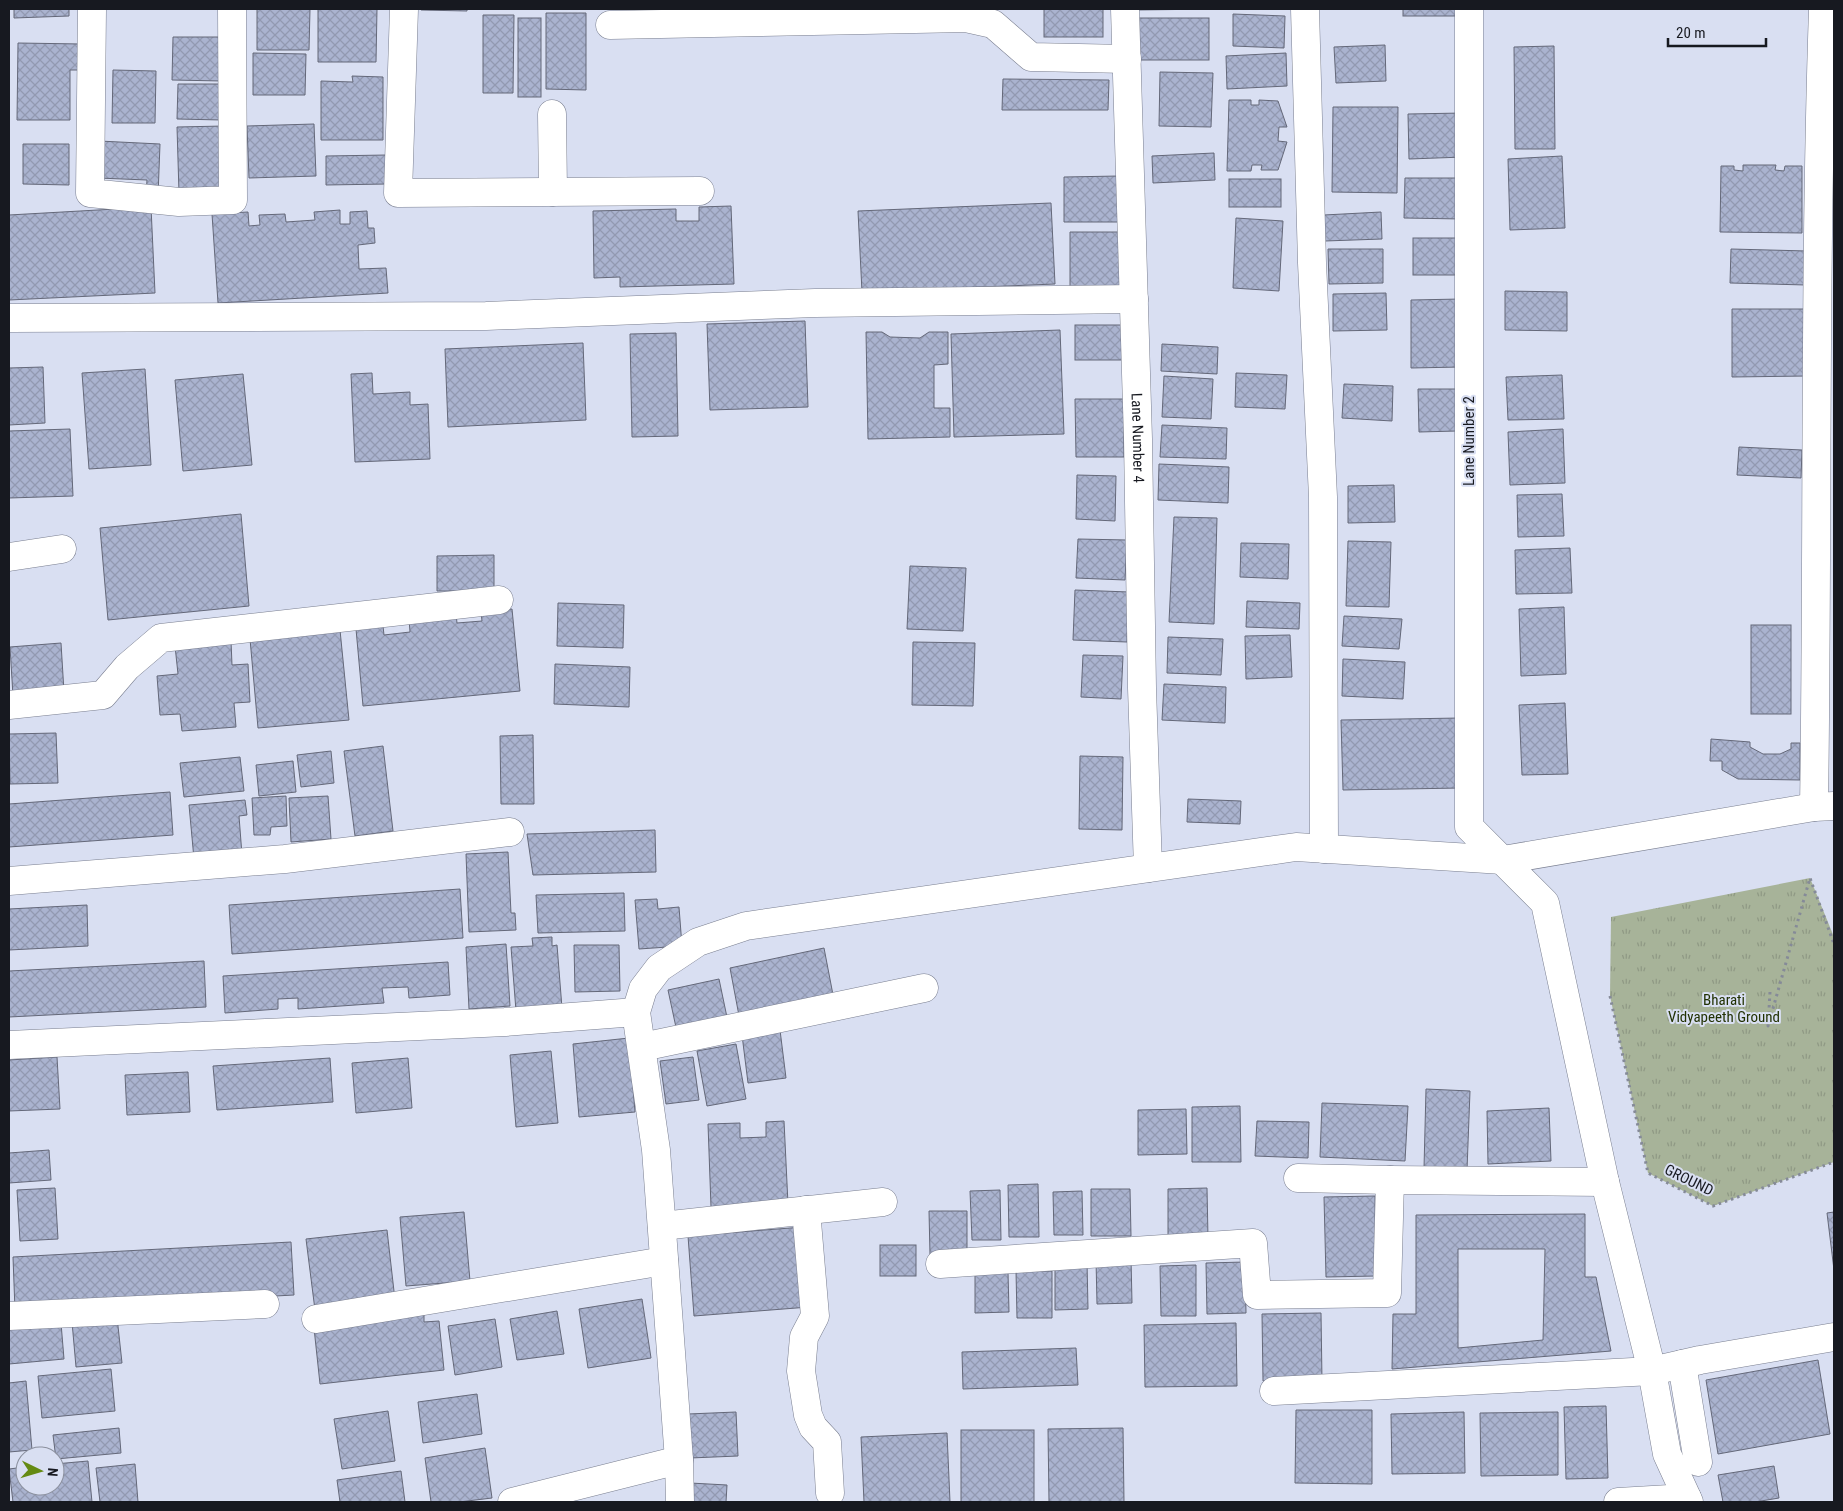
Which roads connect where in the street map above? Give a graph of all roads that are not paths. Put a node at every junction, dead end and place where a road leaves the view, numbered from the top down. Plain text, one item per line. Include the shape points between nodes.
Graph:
1 (92, 9) edge
2 (232, 9) edge
3 (404, 9) edge
4 (1125, 9) edge
5 (1305, 9) edge
6 (1468, 9) edge
7 (1823, 9) edge
8 (610, 25) dead end
9 (1127, 59) junction
10 (552, 114) dead end
11 (700, 191) dead end
12 (553, 192) junction
13 (1134, 298) junction
14 (9, 318) edge
15 (62, 549) dead end
16 (9, 557) edge
17 (499, 600) dead end
18 (9, 705) edge
19 (1824, 807) edge
20 (510, 832) dead end
21 (1324, 849) junction
22 (1502, 860) junction
23 (1148, 868) junction
24 (9, 882) edge
25 (924, 988) dead end
26 (636, 1012) junction
27 (9, 1045) edge
28 (642, 1047) junction
29 (1298, 1178) dead end
30 (1390, 1180) junction
31 (1605, 1182) junction
32 (883, 1202) dead end
33 (806, 1210) junction
34 (662, 1226) junction
35 (664, 1262) junction
36 (940, 1264) dead end
37 (265, 1304) dead end
38 (9, 1316) edge
39 (316, 1319) dead end
40 (1834, 1337) edge
41 (1682, 1364) junction
42 (1652, 1371) junction
43 (1274, 1391) dead end
44 (679, 1460) junction
45 (1698, 1462) dead end
46 (830, 1492) dead end
47 (1688, 1500) edge
48 (512, 1502) edge
49 (680, 1502) edge
50 (1618, 1502) edge

1 - 2 street via 90,193 179,202 233,200
3 - 12 street via 398,193
4 - 9 street, Lane Number 4
5 - 21 street via 1323,497
6 - 22 street, Lane Number 2 via 1469,826
7 - 19 street via 1818,168 1817,606
8 - 9 street via 966,18 993,24 1031,57
9 - 13 street, Lane Number 4
10 - 12 street
11 - 12 street
13 - 14 street via 815,303 486,316
13 - 23 street, Lane Number 4
15 - 16 street
17 - 18 street via 161,638 127,667 103,695
19 - 22 street
20 - 24 street via 285,858
21 - 22 street
21 - 23 street via 1296,847
22 - 31 street, Lane Number 2 via 1545,903
23 - 26 street via 746,926 698,942 659,968 643,989
25 - 28 street
26 - 27 street via 505,1022
26 - 28 street
28 - 34 street
29 - 30 street
30 - 31 street
30 - 36 street via 1387,1293 1257,1295 1253,1243
31 - 42 street, Lane Number 2
32 - 33 street
33 - 34 street
33 - 46 street via 815,1316 804,1337 801,1371 808,1415 813,1427 828,1442
34 - 35 street
35 - 39 street
35 - 44 street
37 - 38 street
40 - 41 street
41 - 42 street
41 - 45 street
42 - 43 street
42 - 47 street, Lane Number 2 via 1667,1454
44 - 48 street
44 - 49 street
47 - 50 street

